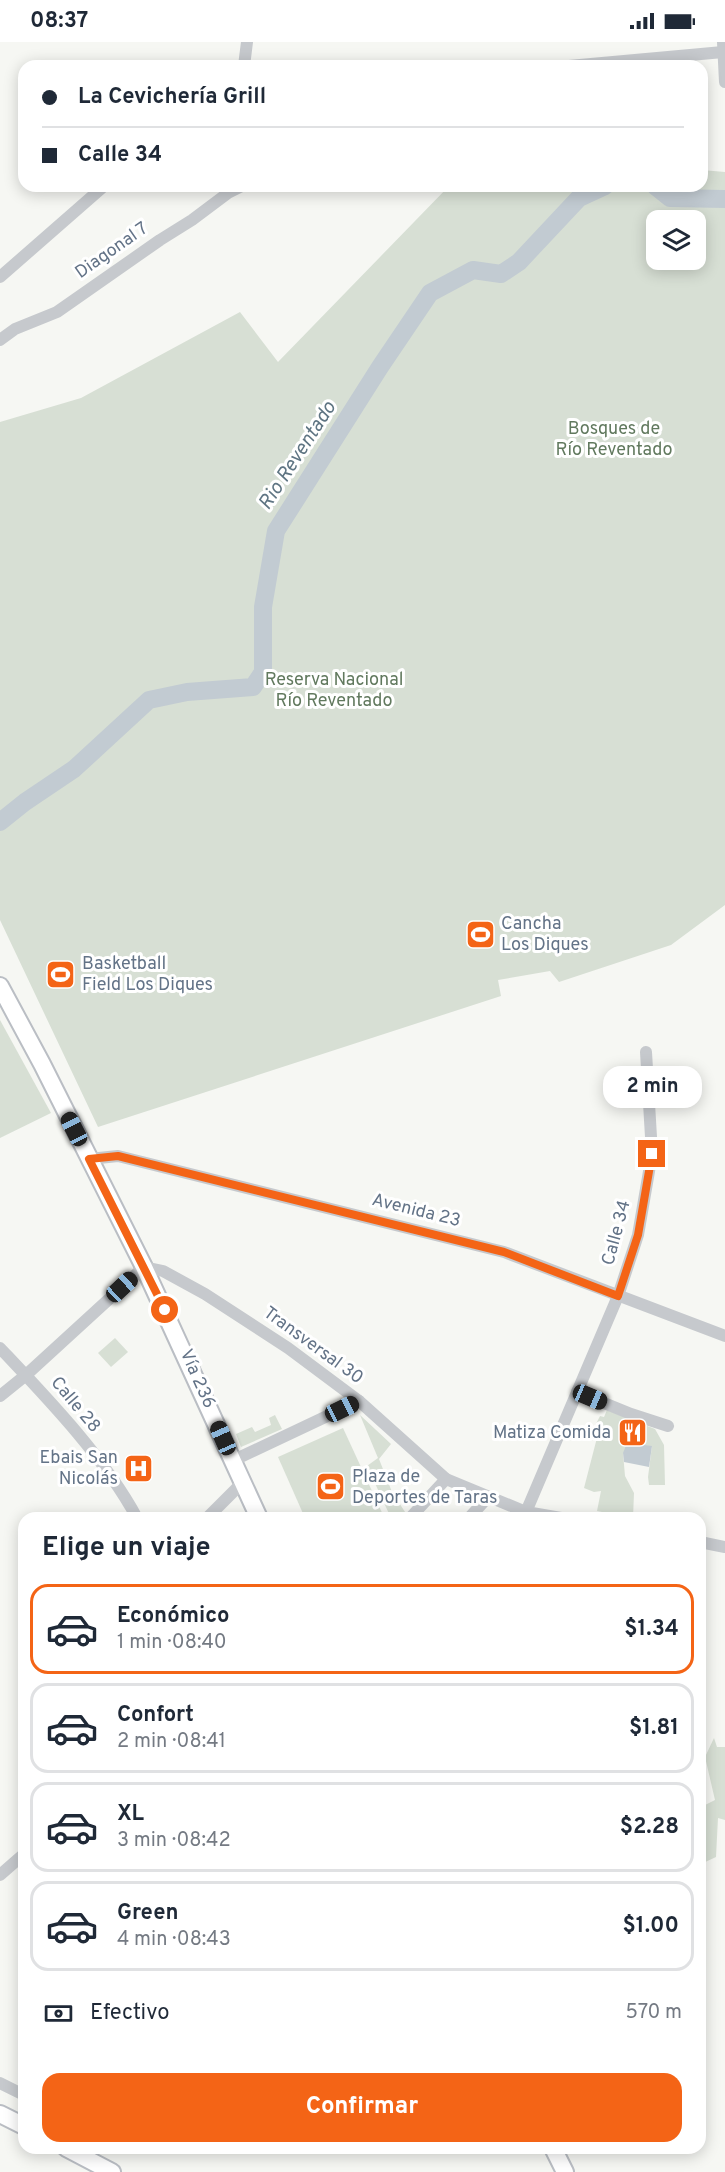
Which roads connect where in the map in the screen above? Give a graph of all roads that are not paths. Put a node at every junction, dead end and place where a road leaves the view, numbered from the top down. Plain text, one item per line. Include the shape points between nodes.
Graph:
1 (247, 42) edge
2 (723, 47) edge
3 (245, 60) edge
4 (618, 60) edge
5 (725, 82) edge
6 (97, 192) edge
7 (230, 192) edge
8 (0, 277) edge
9 (0, 340) edge
10 (0, 986) edge
11 (646, 1052) dead end
12 (89, 1159) junction
13 (144, 1267) junction
14 (618, 1296) junction
15 (725, 1336) edge
16 (0, 1348) edge
17 (26, 1375) junction
18 (577, 1392) junction
19 (0, 1396) edge
20 (359, 1401) junction
21 (668, 1426) dead end
22 (234, 1460) junction
23 (446, 1479) junction
24 (243, 1482) junction
25 (488, 1497) junction
26 (133, 1512) edge
27 (213, 1512) edge
28 (256, 1512) edge
29 (416, 1512) edge
30 (474, 1512) edge
31 (526, 1512) joint
32 (706, 1543) edge
33 (725, 1547) edge
34 (18, 1859) edge
35 (0, 1875) edge
36 (0, 2083) edge
37 (18, 2092) edge
38 (0, 2114) edge
39 (18, 2123) edge
40 (78, 2154) edge
41 (556, 2154) edge
42 (112, 2172) edge
43 (565, 2172) edge

1 - 3 street
2 - 4 street
2 - 5 street
6 - 8 street
7 - 9 street, Diagonal 7 via 57,312 15,329
10 - 12 main road, Vía 236
11 - 14 street, Calle 34 via 652,1154 638,1235
12 - 13 main road, Vía 236
12 - 14 street, Avenida 23 via 118,1156 504,1252
13 - 17 street
13 - 20 street, Transversal 30 via 164,1271 205,1294 288,1348
13 - 22 main road, Vía 236
14 - 15 street, Avenida 23
14 - 18 street, Calle 34
16 - 17 street, Calle 28
17 - 19 street
17 - 26 street, Calle 28 via 118,1486
18 - 21 street
18 - 31 street, Calle 34
20 - 22 street
20 - 23 street, Transversal 30
22 - 24 main road, Vía 236
23 - 25 street, Transversal 30
23 - 29 street
24 - 27 street
24 - 28 main road, Vía 236
25 - 30 street
25 - 31 street, Transversal 30
32 - 33 street
34 - 35 street
36 - 37 street
38 - 39 main road
40 - 42 main road
41 - 43 main road

